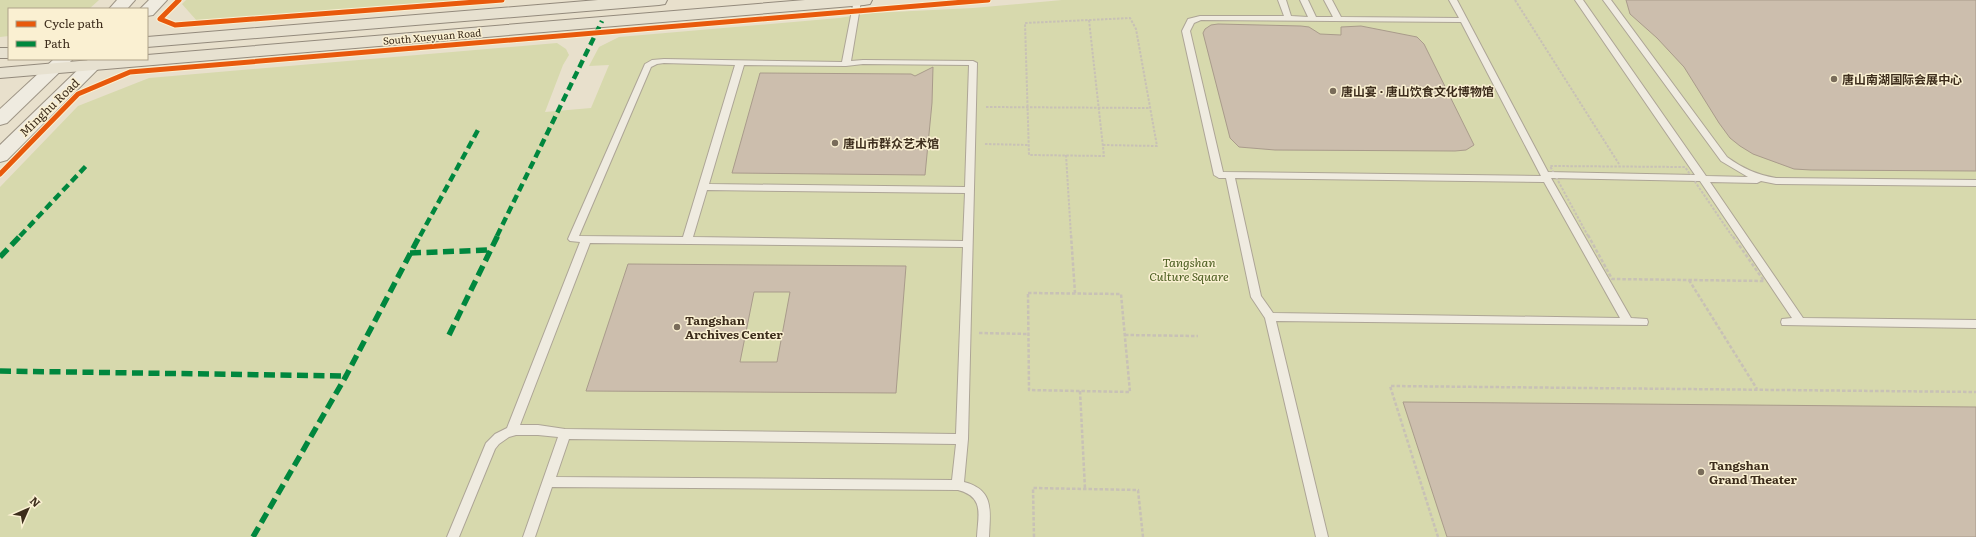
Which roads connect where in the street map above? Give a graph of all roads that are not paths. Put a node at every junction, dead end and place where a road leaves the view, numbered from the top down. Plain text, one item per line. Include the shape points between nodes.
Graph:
1 (126, 0) edge
2 (159, 0) edge
3 (659, 0) edge
4 (861, 0) edge
5 (1282, 0) edge
6 (1304, 0) edge
7 (1328, 0) edge
8 (1453, 0) edge
9 (1579, 0) edge
10 (1607, 0) edge
11 (118, 8) edge
12 (148, 10) edge
13 (1288, 18) junction
14 (1313, 18) junction
15 (1338, 19) junction
16 (1464, 20) junction
17 (148, 42) edge
18 (148, 58) edge
19 (121, 60) edge
20 (96, 62) edge
21 (740, 62) junction
22 (59, 64) edge
23 (846, 64) junction
24 (0, 73) edge
25 (0, 119) edge
26 (0, 156) edge
27 (1230, 175) junction
28 (1546, 177) junction
29 (1702, 178) junction
30 (1765, 180) junction
31 (1976, 183) edge
32 (703, 187) junction
33 (969, 190) junction
34 (586, 240) junction
35 (687, 241) junction
36 (967, 244) junction
37 (1270, 317) junction
38 (1627, 322) junction
39 (1643, 322) dead end
40 (1786, 322) dead end
41 (1800, 322) junction
42 (1976, 324) edge
43 (512, 430) junction
44 (565, 434) junction
45 (962, 439) junction
46 (548, 482) junction
47 (958, 485) junction
48 (453, 537) edge
49 (529, 537) edge
50 (983, 537) edge
51 (1322, 537) edge

1 - 11 main road
2 - 12 main road
3 - 17 main road, South Xueyuan Road
4 - 18 main road, South Xueyuan Road
4 - 23 lane
5 - 13 lane
6 - 14 lane
7 - 15 lane
8 - 16 lane
9 - 29 lane
10 - 30 lane via 1724,159
13 - 14 lane
13 - 27 lane via 1200,18 1191,21 1186,31 1219,175
14 - 15 lane
15 - 16 lane
16 - 28 lane
19 - 20 main road, South Xueyuan Road
20 - 22 main road, South Xueyuan Road
20 - 26 main road, Minghu Road
21 - 23 lane
21 - 32 lane
21 - 34 lane via 664,61 648,66 573,239
22 - 24 main road, South Xueyuan Road
22 - 25 main road, Minghu Road
23 - 33 lane via 973,64
27 - 28 lane
27 - 37 lane via 1256,297
28 - 29 lane
28 - 38 lane
29 - 30 lane
29 - 41 lane
30 - 31 lane
32 - 33 lane
32 - 35 lane
33 - 36 lane
34 - 35 lane
34 - 43 lane
35 - 36 lane
36 - 45 lane
37 - 38 lane
37 - 51 lane
38 - 39 lane
40 - 41 lane
41 - 42 lane
43 - 44 lane
43 - 48 lane via 490,446
44 - 45 lane
44 - 46 lane
45 - 47 lane
46 - 47 lane
46 - 49 lane
47 - 50 lane via 979,492 984,501

